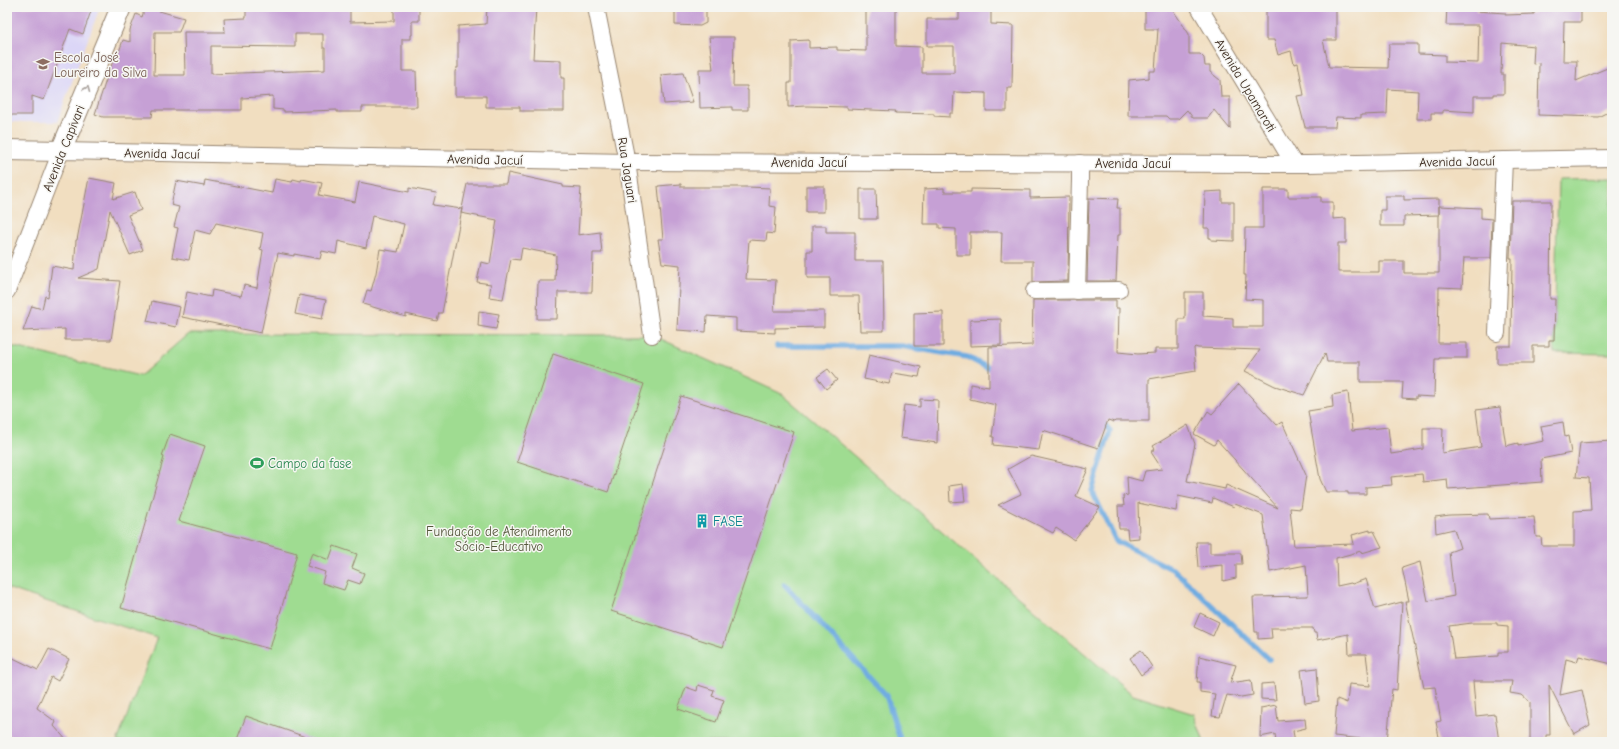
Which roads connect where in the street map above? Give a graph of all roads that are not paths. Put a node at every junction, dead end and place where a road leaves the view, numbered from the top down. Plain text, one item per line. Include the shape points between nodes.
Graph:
1 (121, 7) edge
2 (596, 7) edge
3 (1199, 7) edge
4 (7, 150) edge
5 (61, 151) junction
6 (1612, 158) edge
7 (1504, 160) junction
8 (627, 162) junction
9 (1080, 163) junction
10 (1294, 164) junction
11 (1118, 290) dead end
12 (7, 291) edge
13 (1034, 291) dead end
14 (1077, 291) junction
15 (1497, 333) dead end
16 (652, 335) dead end

5 -> 1 street, Avenida Capivari
2 - 8 street, Rua Jaguari
3 - 10 street, Avenida Upamaroti
4 - 5 street, Avenida Jacuí
5 - 8 street, Avenida Jacuí
5 - 12 street, Avenida Capivari
6 - 7 street, Avenida Jacuí
7 - 10 street, Avenida Jacuí
7 - 15 street
8 - 9 street, Avenida Jacuí
8 - 16 street, Rua Jaguari
9 - 10 street, Avenida Jacuí
9 - 14 street
11 - 14 street
13 - 14 street

